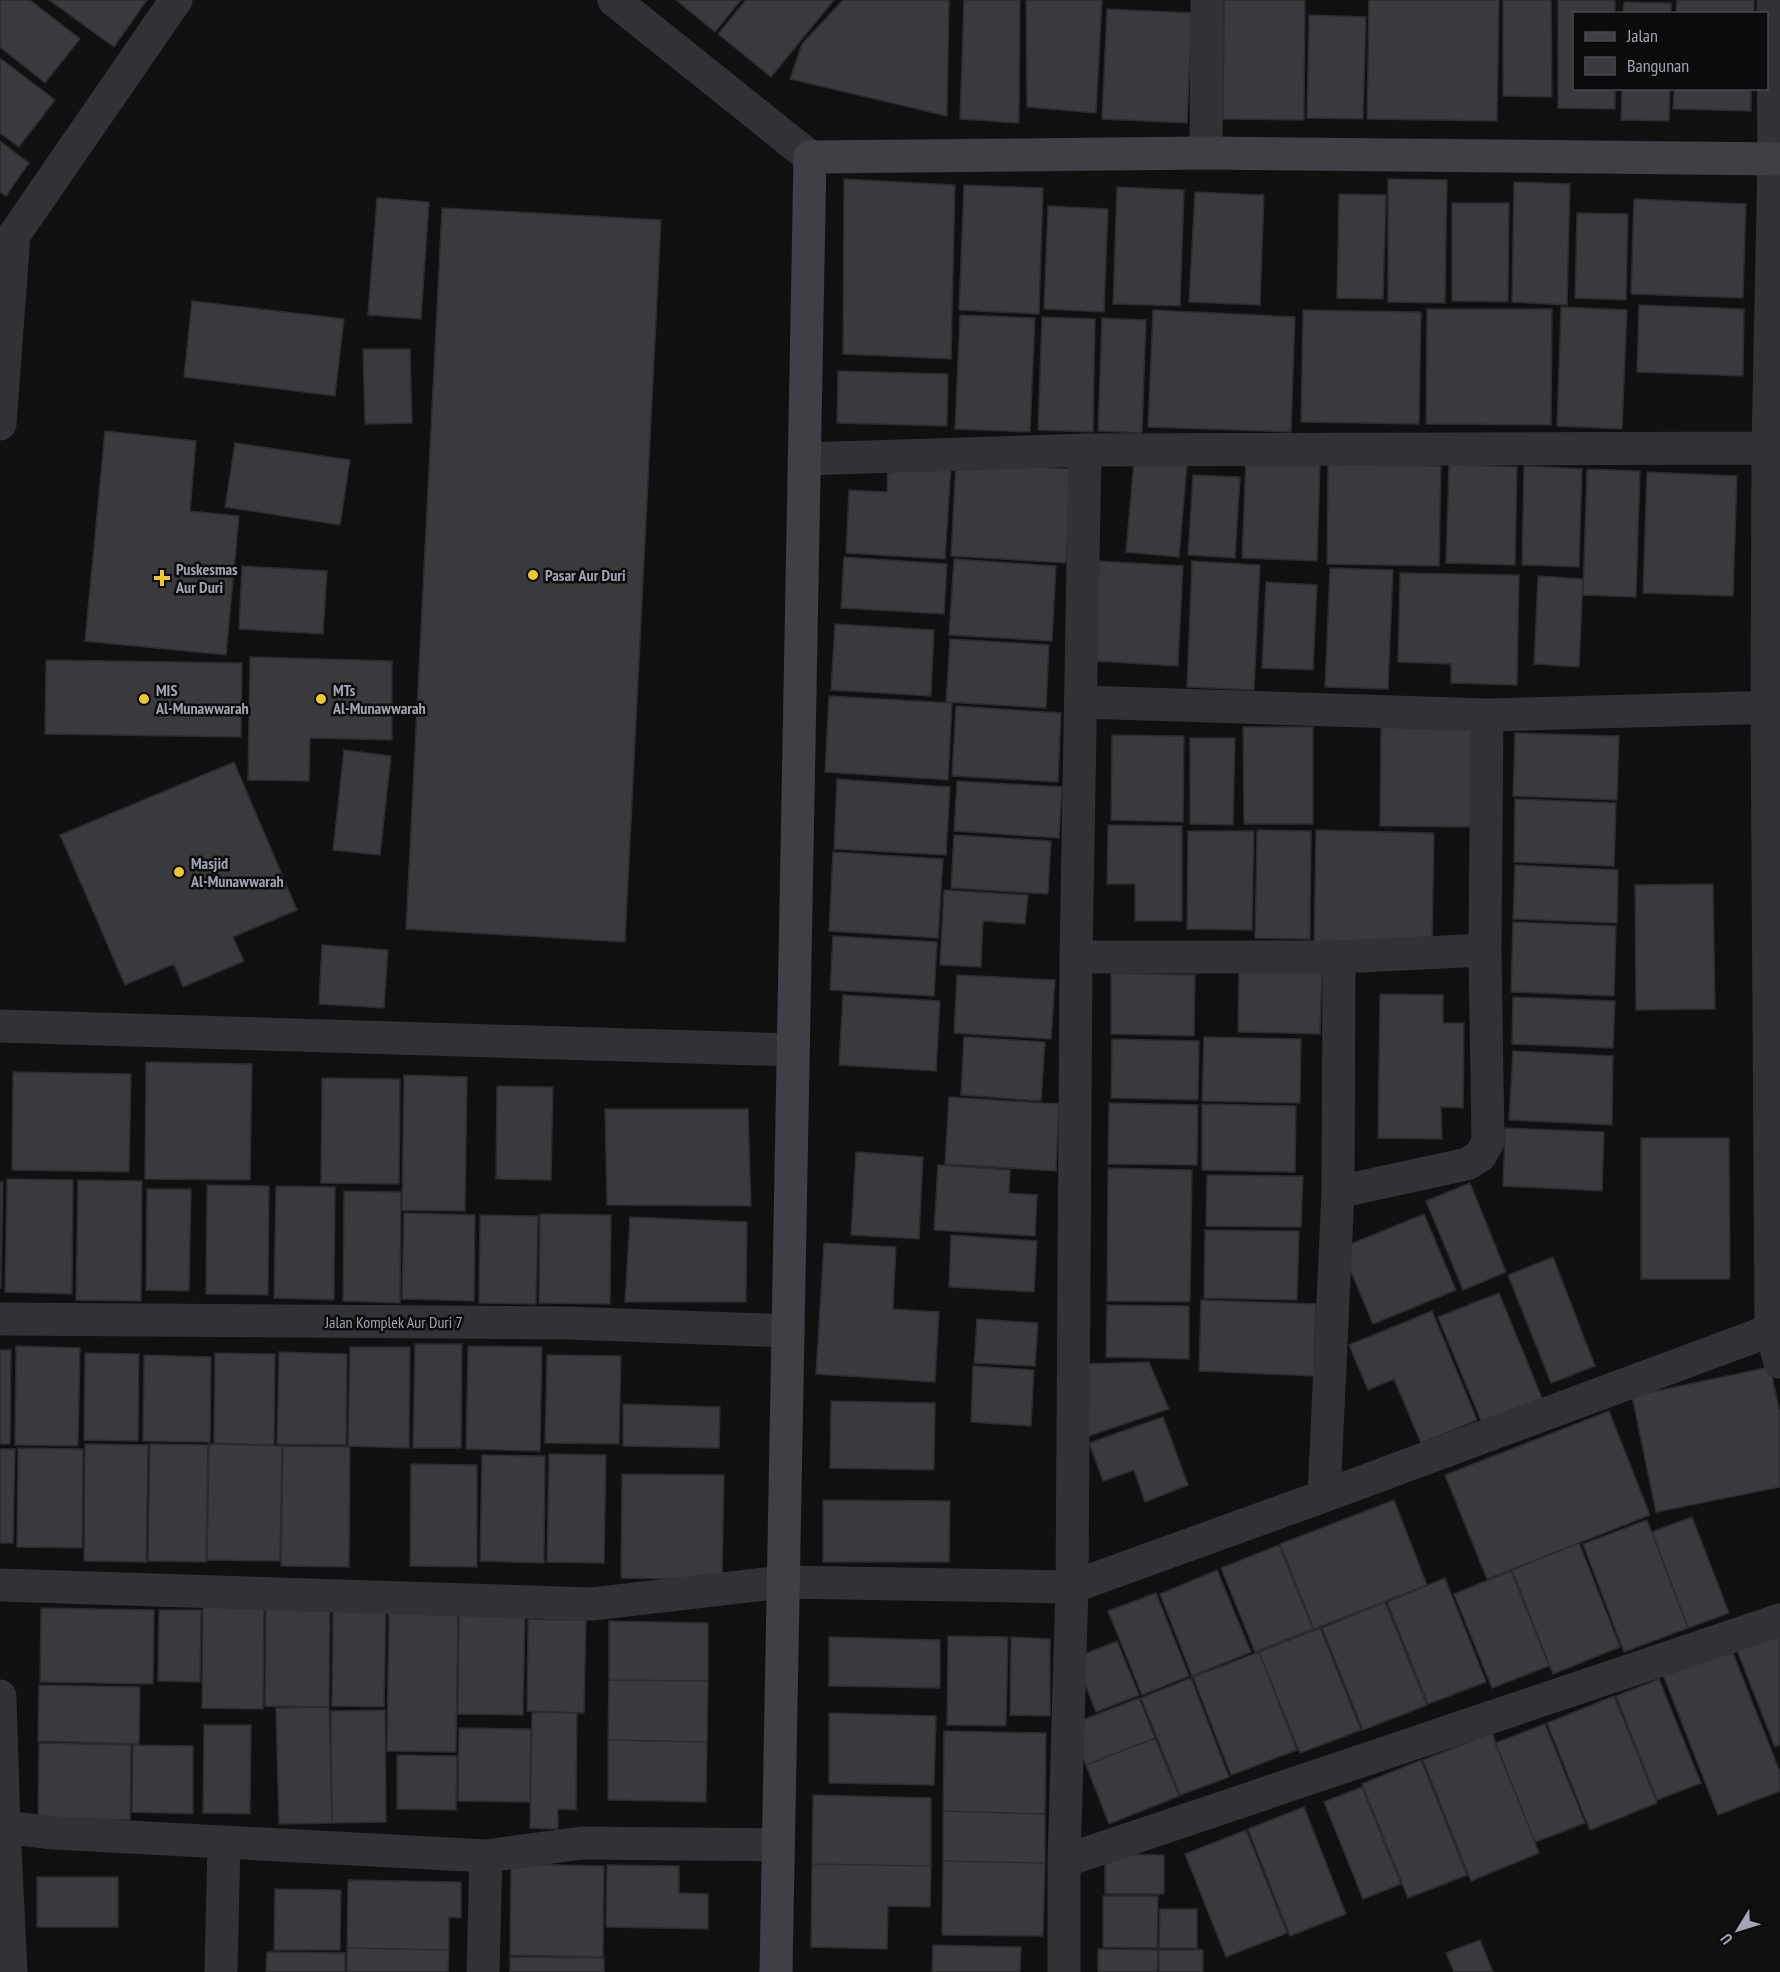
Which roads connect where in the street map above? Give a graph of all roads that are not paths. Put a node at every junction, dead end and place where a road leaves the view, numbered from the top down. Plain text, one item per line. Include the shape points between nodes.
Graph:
1 (176, 0) edge
2 (614, 0) edge
3 (1207, 0) edge
4 (1773, 0) edge
5 (1206, 153) junction
6 (810, 156) junction
7 (1777, 159) edge
8 (7, 231) edge
9 (0, 424) edge
10 (1774, 448) edge
11 (1085, 450) junction
12 (804, 459) junction
13 (1081, 702) junction
14 (1774, 707) edge
15 (1487, 715) junction
16 (1485, 950) junction
17 (1076, 957) junction
18 (1339, 957) junction
19 (1774, 961) edge
20 (0, 1026) edge
21 (793, 1050) junction
22 (1338, 1192) junction
23 (0, 1319) edge
24 (1776, 1329) edge
25 (788, 1331) junction
26 (1780, 1362) edge
27 (1324, 1496) junction
28 (783, 1582) junction
29 (0, 1585) edge
30 (1072, 1587) junction
31 (1780, 1620) edge
32 (0, 1696) edge
33 (4, 1827) junction
34 (224, 1842) junction
35 (778, 1845) junction
36 (486, 1856) junction
37 (1064, 1861) junction
38 (11, 1972) edge
39 (221, 1972) edge
40 (483, 1972) edge
41 (776, 1972) edge
42 (1064, 1972) edge

1 - 8 street
2 - 6 street
3 - 5 street
4 - 7 street
5 - 6 street
5 - 7 street
6 - 12 street
7 - 10 street
8 - 9 street
10 - 11 street
10 - 14 street
11 - 12 street
11 - 13 street
12 - 21 street
13 - 15 street
13 - 17 street
14 - 15 street
14 - 19 street
15 - 16 street
16 - 18 street
16 - 22 street via 1488,1142 1480,1156 1467,1164
17 - 18 street
17 - 30 street
18 - 22 street
19 - 24 street
20 - 21 street
21 - 25 street
22 - 27 street
23 - 25 street, Jalan Komplek Aur Duri 7 via 568,1323
24 - 26 street
24 - 27 street
25 - 28 street
27 - 30 street
28 - 29 street via 592,1604
28 - 30 street
28 - 35 street
30 - 37 street
31 - 37 street
32 - 33 street
33 - 34 street
33 - 38 street
34 - 36 street
34 - 39 street
35 - 36 street via 582,1843
35 - 41 street
36 - 40 street
37 - 42 street

